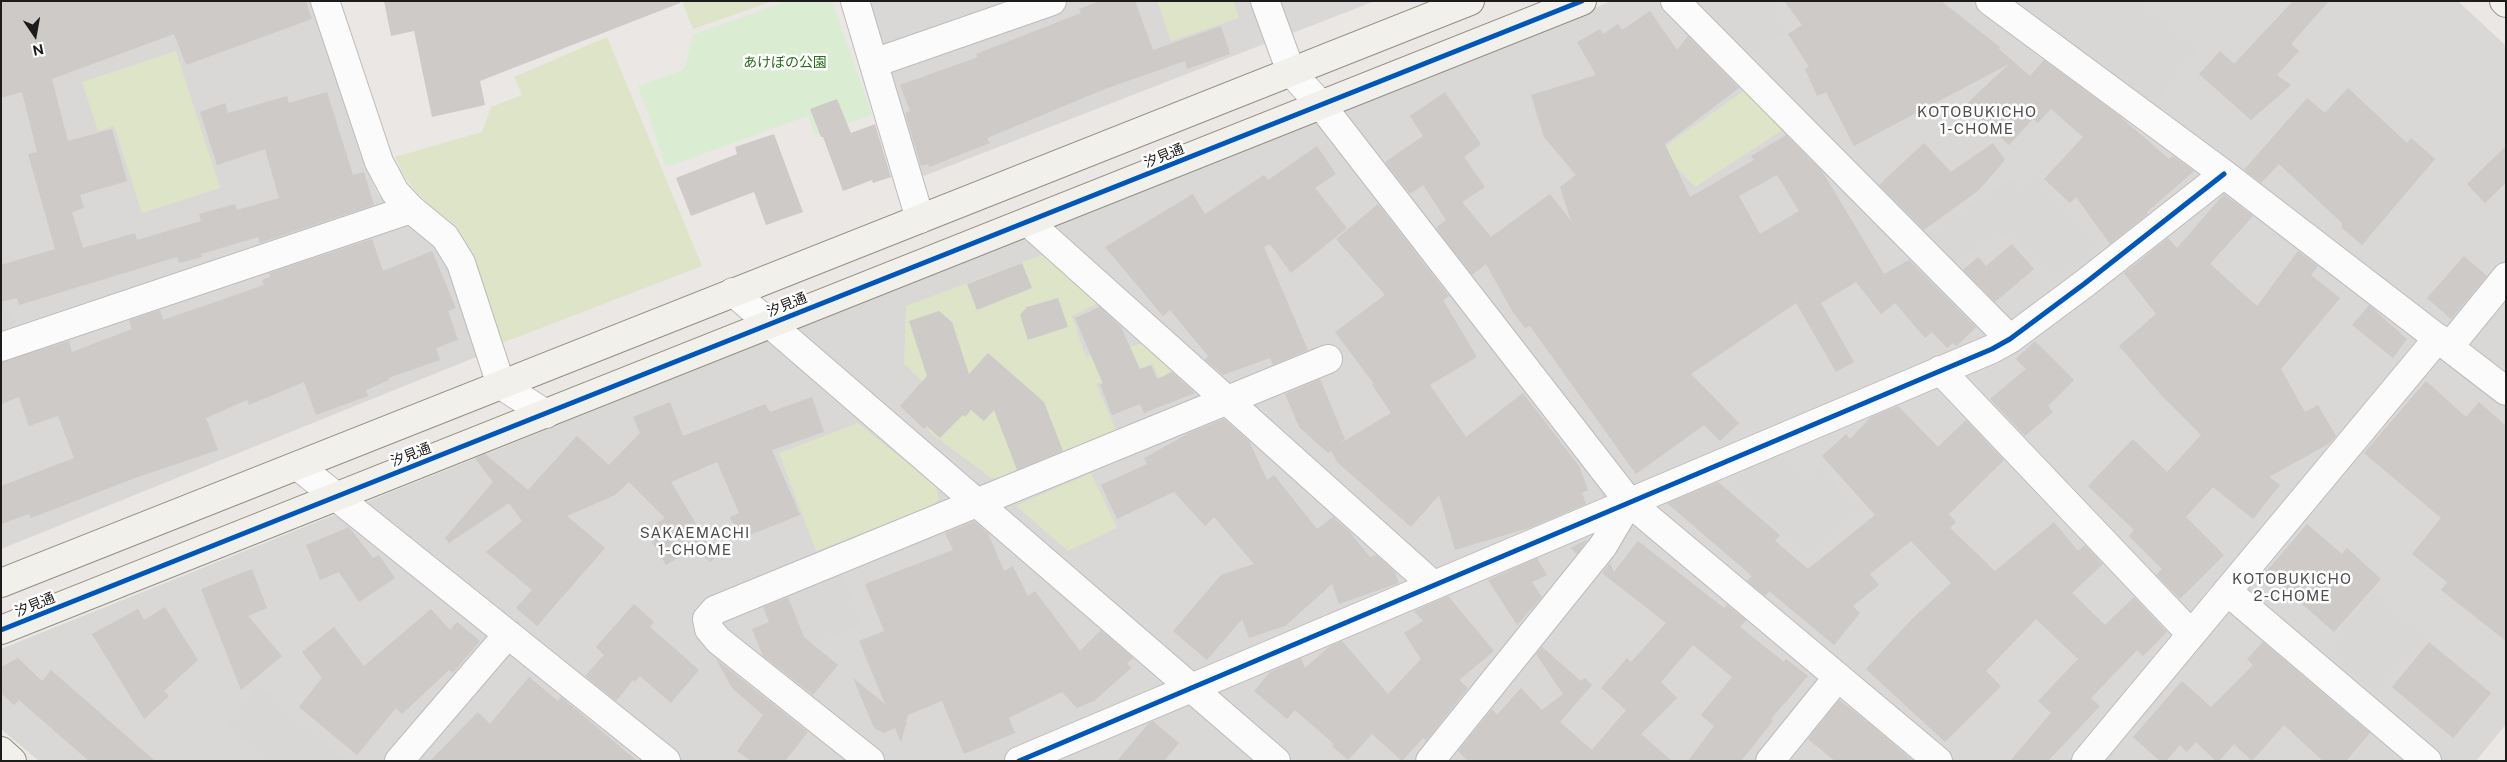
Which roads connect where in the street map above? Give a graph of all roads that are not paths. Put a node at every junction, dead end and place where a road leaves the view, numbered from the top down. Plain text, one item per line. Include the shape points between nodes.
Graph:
1 (325, 1) edge
2 (855, 1) edge
3 (1052, 1) edge
4 (1265, 1) edge
5 (1470, 1) edge
6 (1582, 1) edge
7 (1675, 1) edge
8 (1990, 1) edge
9 (874, 64) junction
10 (1292, 72) junction
11 (1321, 105) junction
12 (2224, 174) junction
13 (411, 209) junction
14 (920, 220) junction
15 (1028, 222) junction
16 (2506, 276) edge
17 (733, 292) junction
18 (771, 324) junction
19 (2010, 339) junction
20 (2443, 343) junction
21 (1, 347) edge
22 (1328, 359) dead end
23 (1940, 370) junction
24 (501, 385) junction
25 (2506, 391) edge
26 (1229, 401) junction
27 (546, 414) junction
28 (298, 466) junction
29 (336, 496) junction
30 (979, 502) junction
31 (1629, 502) junction
32 (1, 583) edge
33 (1433, 585) junction
34 (2227, 591) junction
35 (1, 630) edge
36 (508, 634) junction
37 (2191, 634) junction
38 (1838, 677) junction
39 (1192, 688) junction
40 (1, 751) edge
41 (12, 761) edge
42 (399, 761) edge
43 (666, 761) edge
44 (870, 761) edge
45 (1019, 761) edge
46 (1276, 761) edge
47 (1430, 761) edge
48 (1770, 761) edge
49 (1938, 761) edge
50 (2086, 761) edge
51 (2427, 761) edge

1 - 13 street via 379,162 395,192
2 - 9 street
3 - 9 street
4 - 10 street
5 - 10 street
6 - 11 street, 汐見通
7 - 19 street
8 - 12 street
9 - 14 street
10 - 11 street
10 - 14 street
11 - 15 street, 汐見通
11 - 31 street
12 - 19 street
12 - 20 street
13 - 21 street
13 - 24 street via 445,237 461,263
14 - 17 street
15 - 18 street, 汐見通
15 - 26 street
16 - 20 street
17 - 18 street
17 - 24 street
18 - 27 street, 汐見通
18 - 30 street
19 - 23 street
20 - 25 street
20 - 34 street
22 - 26 street
23 - 31 street
23 - 37 street
24 - 27 street
24 - 28 street
26 - 30 street
26 - 33 street
27 - 29 street, 汐見通
28 - 29 street
28 - 32 street
29 - 35 street, 汐見通
29 - 36 street
30 - 39 street
30 - 44 street via 715,610 707,619 709,629 718,640
31 - 33 street
31 - 38 street
31 - 47 street via 1603,546
33 - 39 street
34 - 37 street
34 - 51 street
36 - 42 street
36 - 43 street
37 - 50 street
38 - 48 street
38 - 49 street
39 - 45 street
39 - 46 street
40 - 41 street

